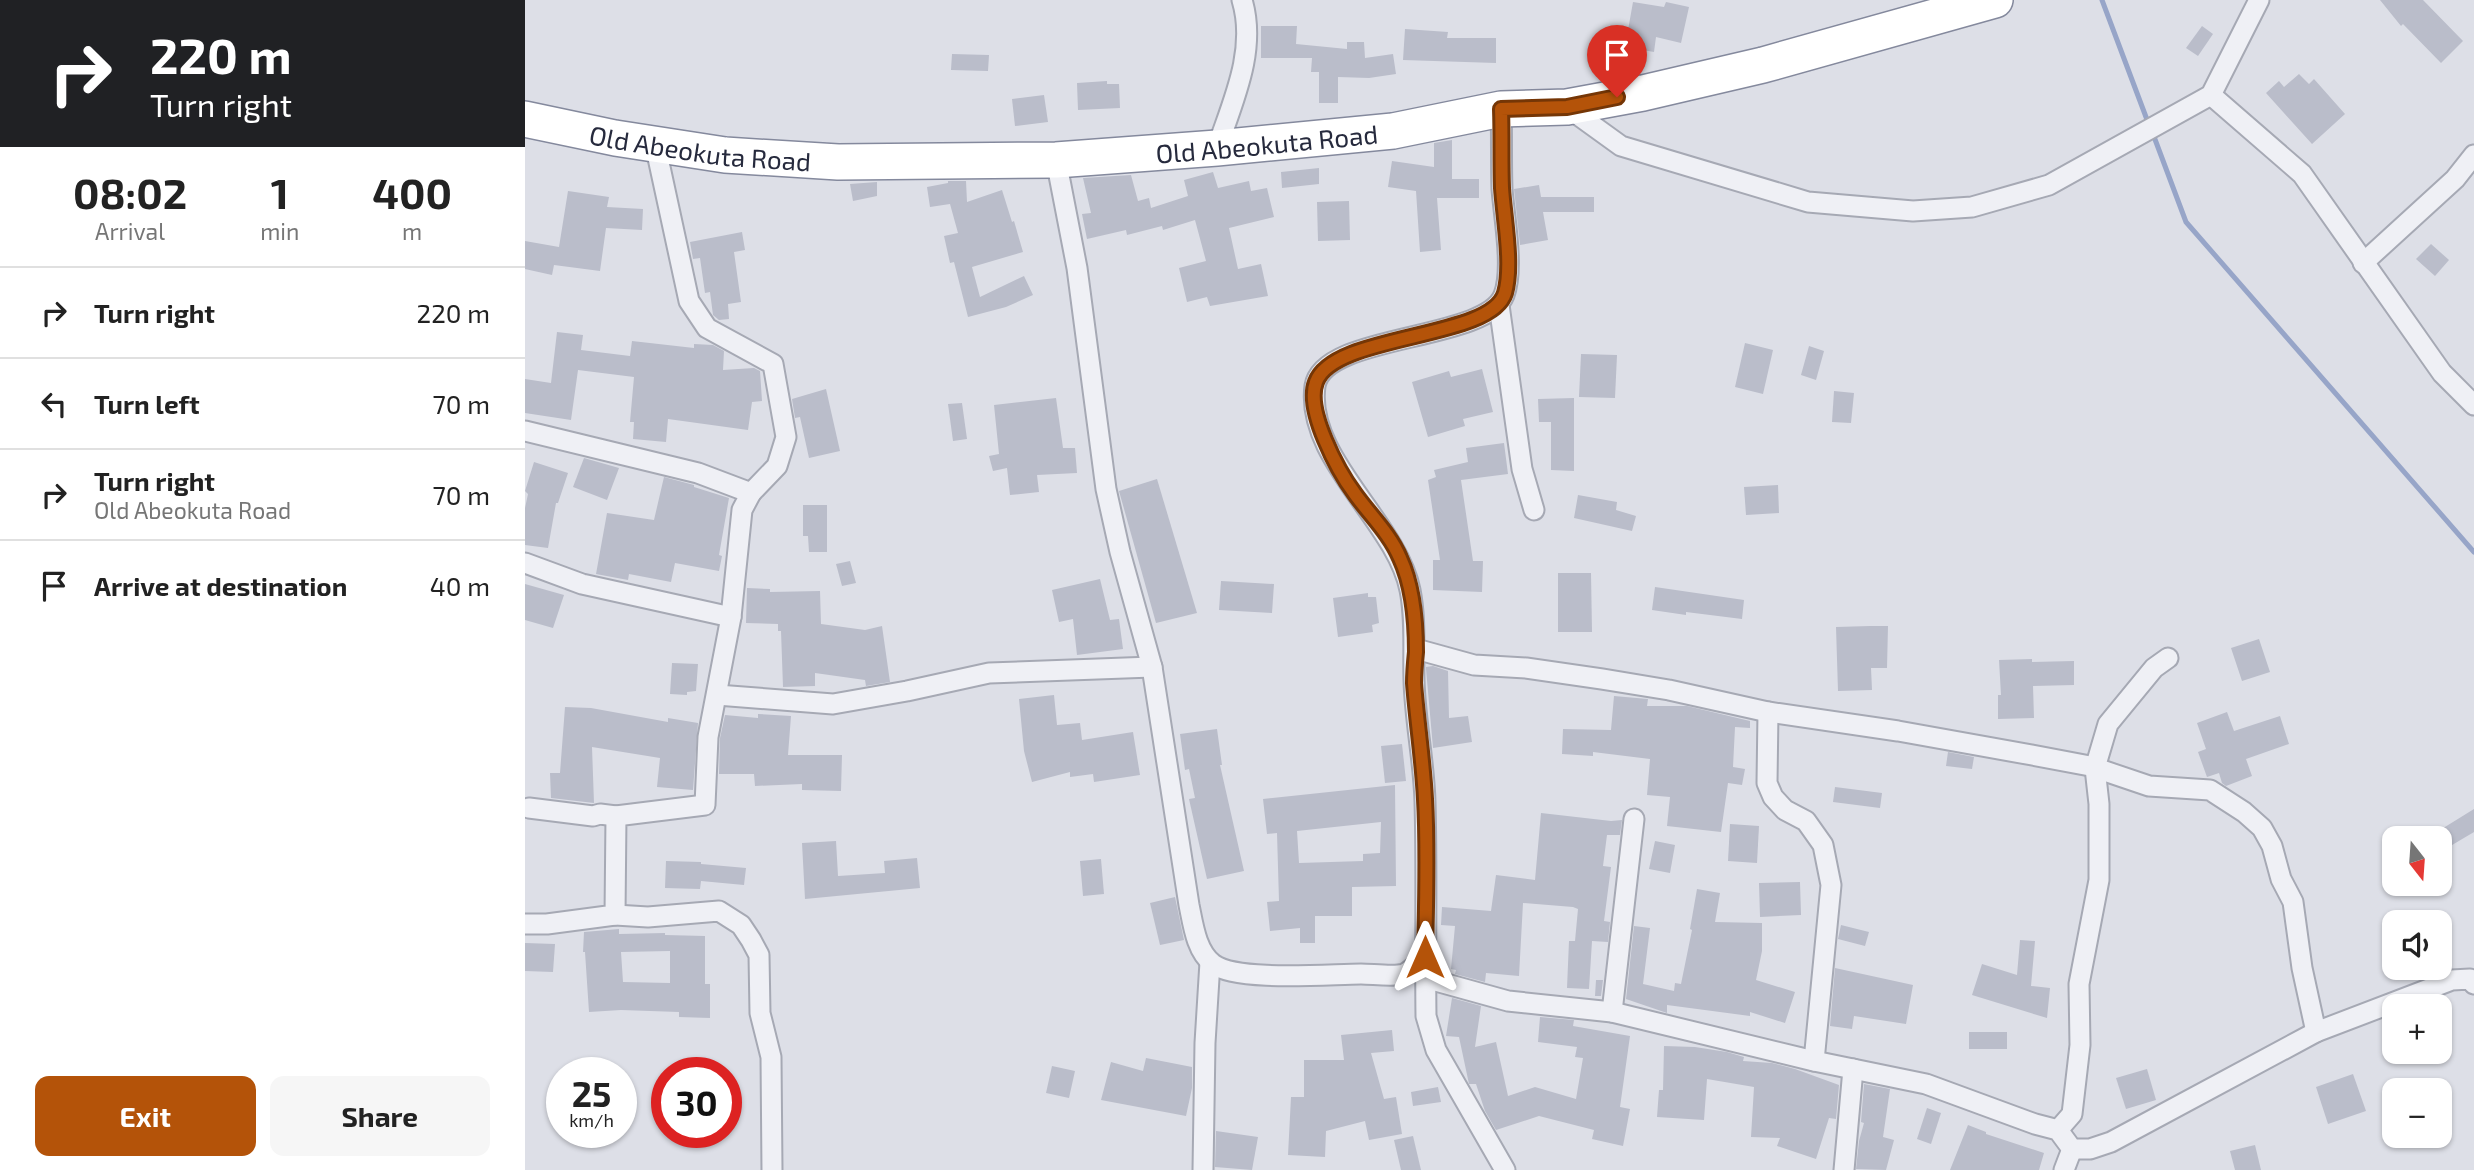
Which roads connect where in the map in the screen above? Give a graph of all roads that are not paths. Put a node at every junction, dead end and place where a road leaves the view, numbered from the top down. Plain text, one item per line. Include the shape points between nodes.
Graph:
1 (1242, 0) edge
2 (1995, 0) edge
3 (2259, 0) edge
4 (2211, 94) junction
5 (1567, 107) junction
6 (1501, 109) junction
7 (525, 120) edge
8 (655, 144) junction
9 (1217, 148) junction
10 (2474, 155) edge
11 (1056, 160) junction
12 (2363, 263) junction
13 (1499, 305) junction
14 (2474, 405) edge
15 (525, 431) edge
16 (751, 493) junction
17 (1534, 510) dead end
18 (525, 563) edge
19 (731, 617) junction
20 (1416, 649) junction
21 (2168, 658) dead end
22 (1152, 667) junction
23 (717, 695) junction
24 (1767, 712) junction
25 (2095, 768) junction
26 (529, 808) dead end
27 (615, 816) junction
28 (1634, 819) dead end
29 (615, 915) junction
30 (525, 924) edge
31 (1425, 957) junction
32 (1210, 962) junction
33 (1426, 978) junction
34 (2474, 984) edge
35 (1612, 1012) junction
36 (2316, 1032) junction
37 (1814, 1061) junction
38 (1853, 1069) junction
39 (2058, 1130) junction
40 (2072, 1149) junction
41 (772, 1170) edge
42 (1203, 1170) edge
43 (1505, 1170) edge
44 (1844, 1170) edge
45 (2064, 1170) edge

1 - 9 street via 1248,41
2 - 5 highway, Old Abeokuta Road via 1763,65
3 - 4 street
4 - 5 street via 2049,185 1972,207 1913,211 1808,202 1632,150
4 - 12 street via 2302,174
5 - 6 highway, Old Abeokuta Road
6 - 9 highway, Old Abeokuta Road via 1393,131
6 - 13 street via 1508,258 1506,292
7 - 8 highway, Old Abeokuta Road
8 - 11 highway, Old Abeokuta Road via 725,155 838,162
8 - 16 street via 689,301 708,328 773,364 786,437 777,466
9 - 11 highway, Old Abeokuta Road
10 - 12 street via 2455,179
11 - 22 street via 1077,268 1106,489
12 - 14 street via 2442,373
13 - 17 street via 1522,469
13 - 20 street via 1480,318 1360,351 1323,370 1315,383 1314,405 1322,433 1353,491 1401,559 1410,590
15 - 16 street via 698,473
16 - 19 street via 742,510
18 - 19 street via 582,584
19 - 23 street
20 - 24 street via 1474,665 1616,681
20 - 31 street via 1414,680 1425,800
21 - 25 street via 2154,668 2108,724
22 - 23 street via 989,673 833,704
22 - 32 street via 1191,918
23 - 27 street via 708,737 705,805
24 - 25 street
24 - 37 street via 1767,783 1773,797 1806,821 1823,845 1831,885
25 - 36 street via 2149,786 2210,790 2262,828 2293,902
25 - 39 street via 2099,880 2079,984 2080,1045 2072,1114
26 - 27 street
27 - 29 street
28 - 35 street
29 - 30 street
29 - 41 street via 719,911 741,925 751,940 759,955 760,1013 771,1057
31 - 32 street via 1404,974 1251,973
31 - 33 street
32 - 42 street
33 - 35 street via 1508,1001
33 - 43 street via 1426,1016 1436,1050
34 - 36 street via 2470,979 2452,980
35 - 37 street
36 - 40 street via 2111,1142
37 - 38 street
38 - 39 street via 1926,1084
38 - 44 street
39 - 40 street
40 - 45 street

